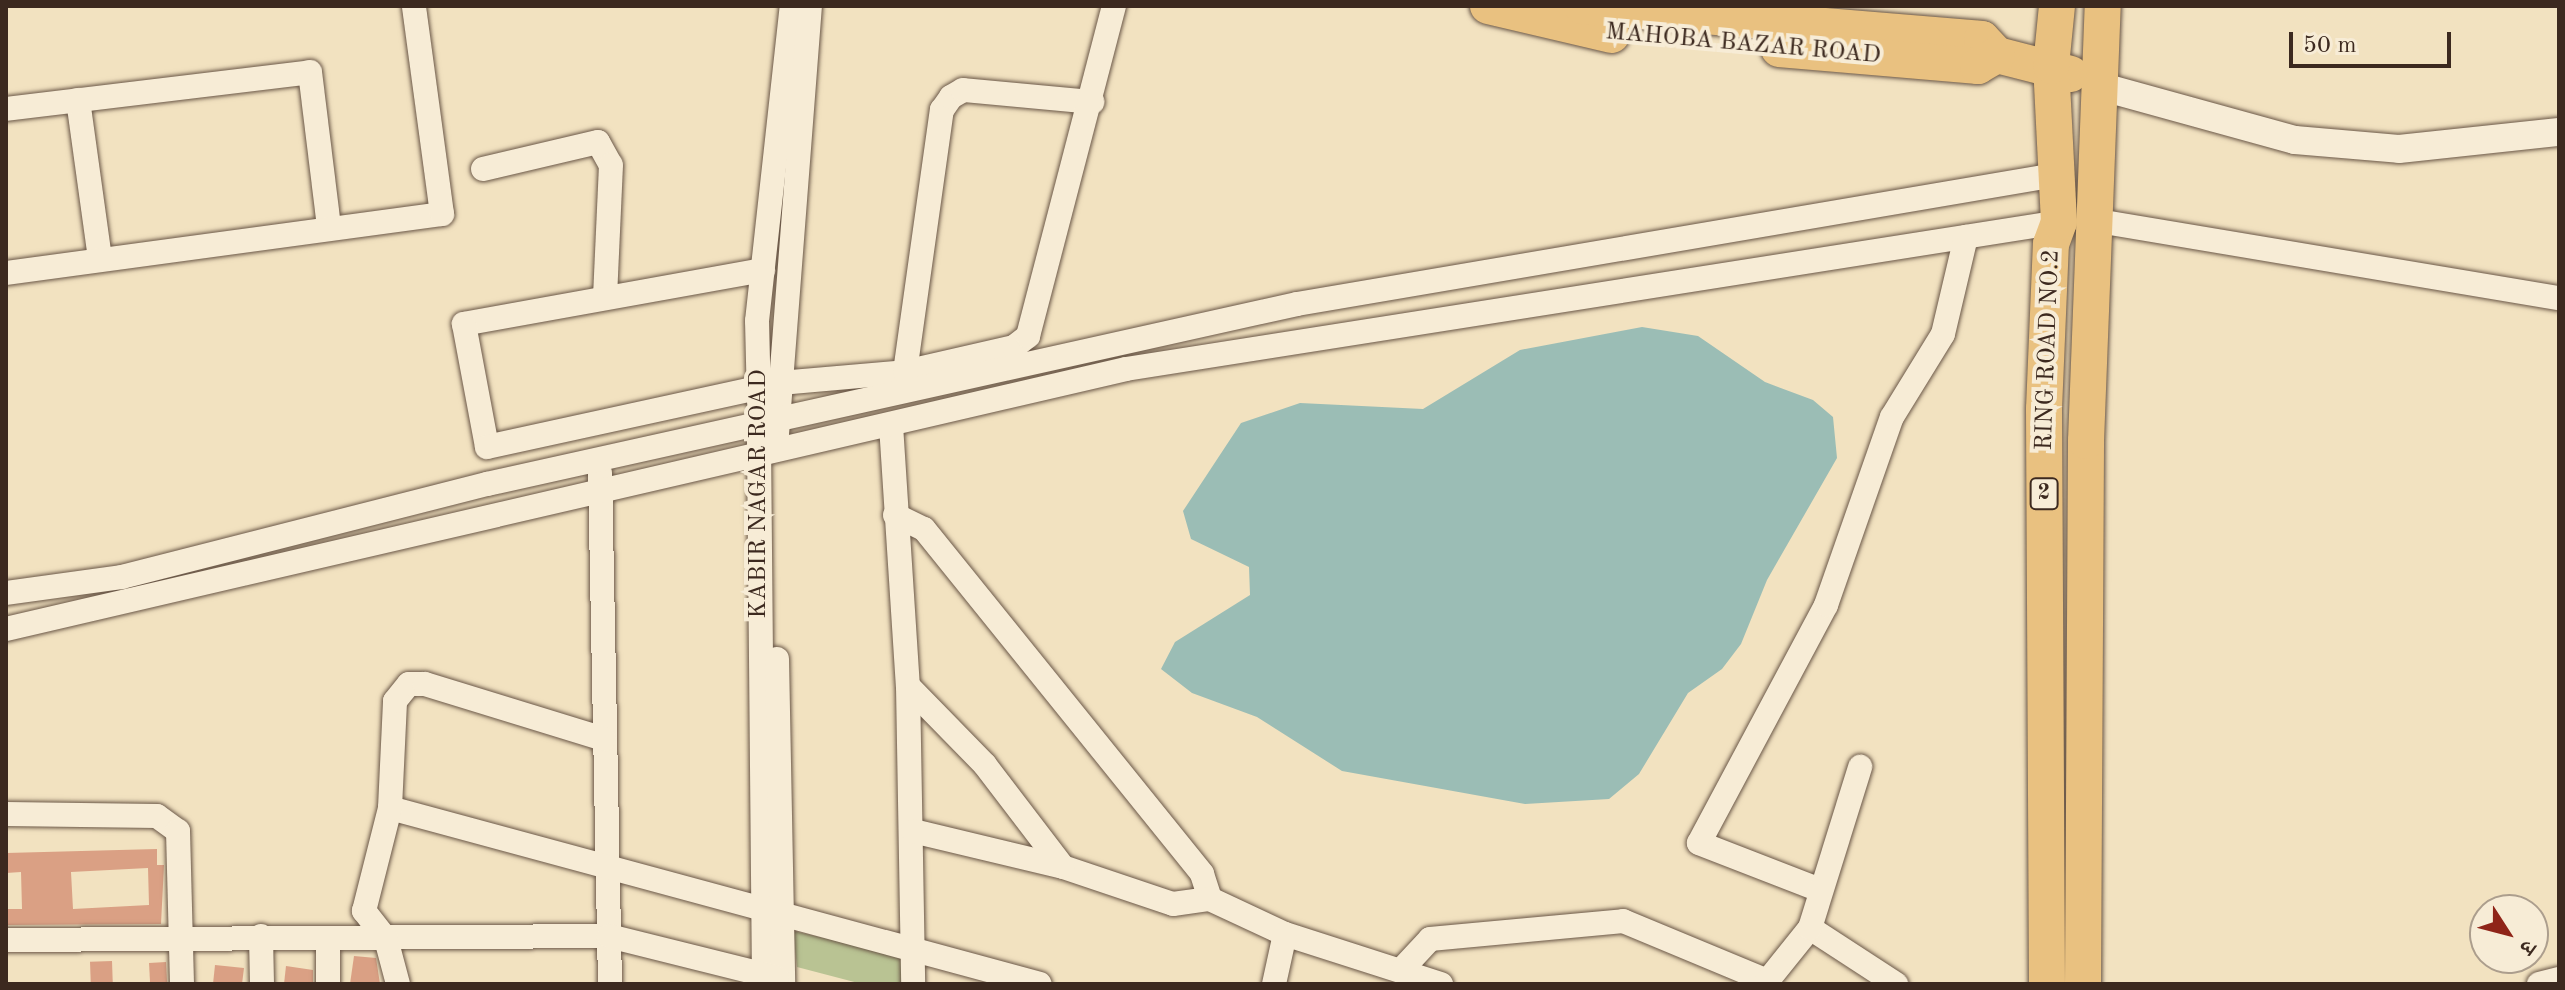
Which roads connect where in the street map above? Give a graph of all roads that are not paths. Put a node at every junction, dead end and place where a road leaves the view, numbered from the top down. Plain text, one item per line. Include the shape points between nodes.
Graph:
1 (414, 6) edge
2 (1114, 6) edge
3 (1582, 6) edge
4 (2057, 6) edge
5 (2103, 6) edge
6 (790, 7) edge
7 (1500, 8) edge
8 (1997, 55) junction
9 (2051, 66) junction
10 (2099, 86) junction
11 (78, 100) junction
12 (1092, 102) junction
13 (6, 109) edge
14 (2559, 132) edge
15 (483, 169) dead end
16 (2056, 175) junction
17 (328, 218) dead end
18 (2076, 221) junction
19 (1966, 237) junction
20 (100, 258) junction
21 (763, 270) junction
22 (6, 273) edge
23 (605, 297) junction
24 (2559, 298) edge
25 (905, 372) junction
26 (770, 385) junction
27 (768, 420) junction
28 (891, 425) junction
29 (598, 427) junction
30 (768, 454) junction
31 (599, 458) junction
32 (600, 489) junction
33 (895, 515) junction
34 (6, 593) edge
35 (6, 629) edge
36 (908, 686) junction
37 (604, 739) junction
38 (1860, 767) dead end
39 (390, 808) junction
40 (6, 814) edge
41 (913, 831) junction
42 (609, 863) junction
43 (1063, 867) junction
44 (1820, 890) junction
45 (1210, 899) junction
46 (772, 911) junction
47 (1810, 928) junction
48 (1285, 934) junction
49 (182, 935) junction
50 (261, 936) junction
51 (609, 936) junction
52 (328, 939) junction
53 (386, 939) junction
54 (6, 940) edge
55 (914, 948) junction
56 (1404, 967) junction
57 (2559, 979) edge
58 (778, 981) edge
59 (1766, 983) edge
60 (182, 984) edge
61 (262, 984) edge
62 (328, 984) edge
63 (398, 984) edge
64 (610, 984) edge
65 (913, 984) edge
66 (1040, 984) edge
67 (1274, 984) edge
68 (1441, 984) edge
69 (1896, 984) edge
70 (2047, 984) edge
71 (2083, 984) edge
72 (2539, 984) edge

1 - 20 street via 442,214
2 - 12 street
3 - 8 main road, MAHOBA BAZAR ROAD via 1982,39
4 - 9 main road, RING ROAD NO.2 / 2
5 - 10 main road, RING ROAD NO.2 / 2
6 - 21 street, KABIR NAGAR ROAD
6 - 26 street
7 - 8 main road, MAHOBA BAZAR ROAD via 1651,40 1978,66
8 - 9 main road, MAHOBA BAZAR ROAD
9 - 10 main road, MAHOBA BAZAR ROAD
9 - 16 main road, RING ROAD NO.2 / 2
10 - 14 street via 2295,140 2399,149
10 - 18 main road, RING ROAD NO.2 / 2
11 - 13 street
11 - 17 street via 310,72
11 - 20 street
12 - 25 street via 1028,336 1014,347
12 - 25 street via 963,90 942,110
15 - 23 street via 598,142 611,165
16 - 18 main road, RING ROAD NO.2 / 2
16 - 27 street via 1297,304
18 - 19 street
18 - 24 street
18 - 70 main road, RING ROAD NO.2 / 2 via 2051,244 2044,409
18 - 71 main road, RING ROAD NO.2 / 2
19 - 28 street via 1126,369
19 - 44 street via 1943,334 1892,417 1826,605 1699,843
20 - 22 street
21 - 23 street
21 - 26 street, KABIR NAGAR ROAD
23 - 29 street via 464,324 487,447
25 - 26 street
26 - 27 street, KABIR NAGAR ROAD
26 - 29 street
27 - 30 street, KABIR NAGAR ROAD
27 - 31 street
28 - 30 street
28 - 33 street
29 - 31 street
30 - 32 street
30 - 46 street, KABIR NAGAR ROAD
31 - 32 street
31 - 34 street via 122,577
32 - 35 street
32 - 37 street
33 - 36 street
33 - 45 street via 924,529 1202,874
36 - 41 street
36 - 43 street via 985,765
37 - 39 street via 409,684 395,701
37 - 42 street
38 - 44 street
39 - 42 street
39 - 53 street via 364,911
40 - 49 street via 157,816 178,831
41 - 43 street
41 - 55 street
42 - 46 street
42 - 51 street
43 - 45 street via 1173,904
44 - 47 street
45 - 48 street
46 - 55 street
46 - 58 street, KABIR NAGAR ROAD
47 - 59 street
47 - 69 street
48 - 56 street
48 - 67 street
49 - 50 street
49 - 54 street
49 - 60 street
50 - 52 street
50 - 61 street
51 - 53 street
51 - 58 street
51 - 64 street
52 - 53 street
52 - 62 street
53 - 63 street
55 - 65 street
55 - 66 street
56 - 59 street via 1430,939 1623,921
56 - 68 street
57 - 72 street

